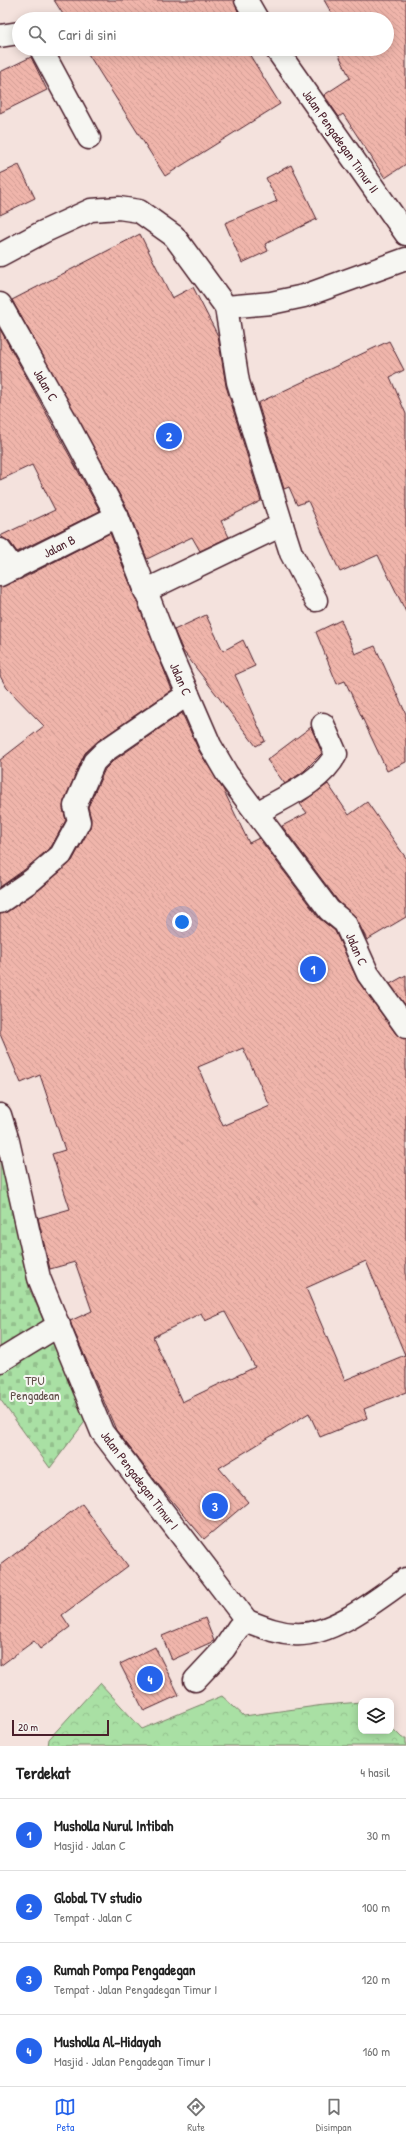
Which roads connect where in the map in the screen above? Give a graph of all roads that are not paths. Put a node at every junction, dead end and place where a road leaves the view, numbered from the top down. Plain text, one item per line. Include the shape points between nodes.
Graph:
1 (246, 0) edge
2 (253, 12) edge
3 (12, 34) edge
4 (0, 36) edge
5 (45, 56) edge
6 (281, 56) edge
7 (88, 138) dead end
8 (406, 234) edge
9 (0, 255) edge
10 (406, 259) edge
11 (0, 304) edge
12 (226, 307) junction
13 (117, 516) junction
14 (282, 525) junction
15 (0, 550) edge
16 (7, 572) edge
17 (145, 591) junction
18 (316, 600) dead end
19 (188, 694) junction
20 (322, 724) dead end
21 (257, 813) junction
22 (0, 902) edge
23 (406, 1027) edge
24 (0, 1115) edge
25 (59, 1325) junction
26 (0, 1361) edge
27 (406, 1579) edge
28 (247, 1621) junction
29 (195, 1680) dead end

1 - 2 street
3 - 4 street
5 - 7 street
6 - 8 street, Jalan Pengadegan Timur II
9 - 12 street via 91,210 119,208 139,211 174,236
10 - 12 street via 304,296 272,304
11 - 13 street, Jalan C
12 - 14 street via 238,382
13 - 16 street, Jalan B
13 - 17 street, Jalan C
14 - 17 street
14 - 18 street via 291,553
15 - 16 street
17 - 19 street, Jalan C
19 - 21 street, Jalan C via 210,745 227,774
19 - 22 street via 105,751 94,762 75,806 79,822 61,855 32,880
20 - 21 street via 336,754 331,763 310,783
21 - 23 street, Jalan C via 329,910 345,923 368,974
24 - 25 street, Jalan Pengadegan Timur I via 39,1278
25 - 26 street
25 - 28 street, Jalan Pengadegan Timur I via 102,1432
27 - 28 street via 355,1616 321,1630 296,1634 274,1631
28 - 29 street via 238,1628 224,1649

